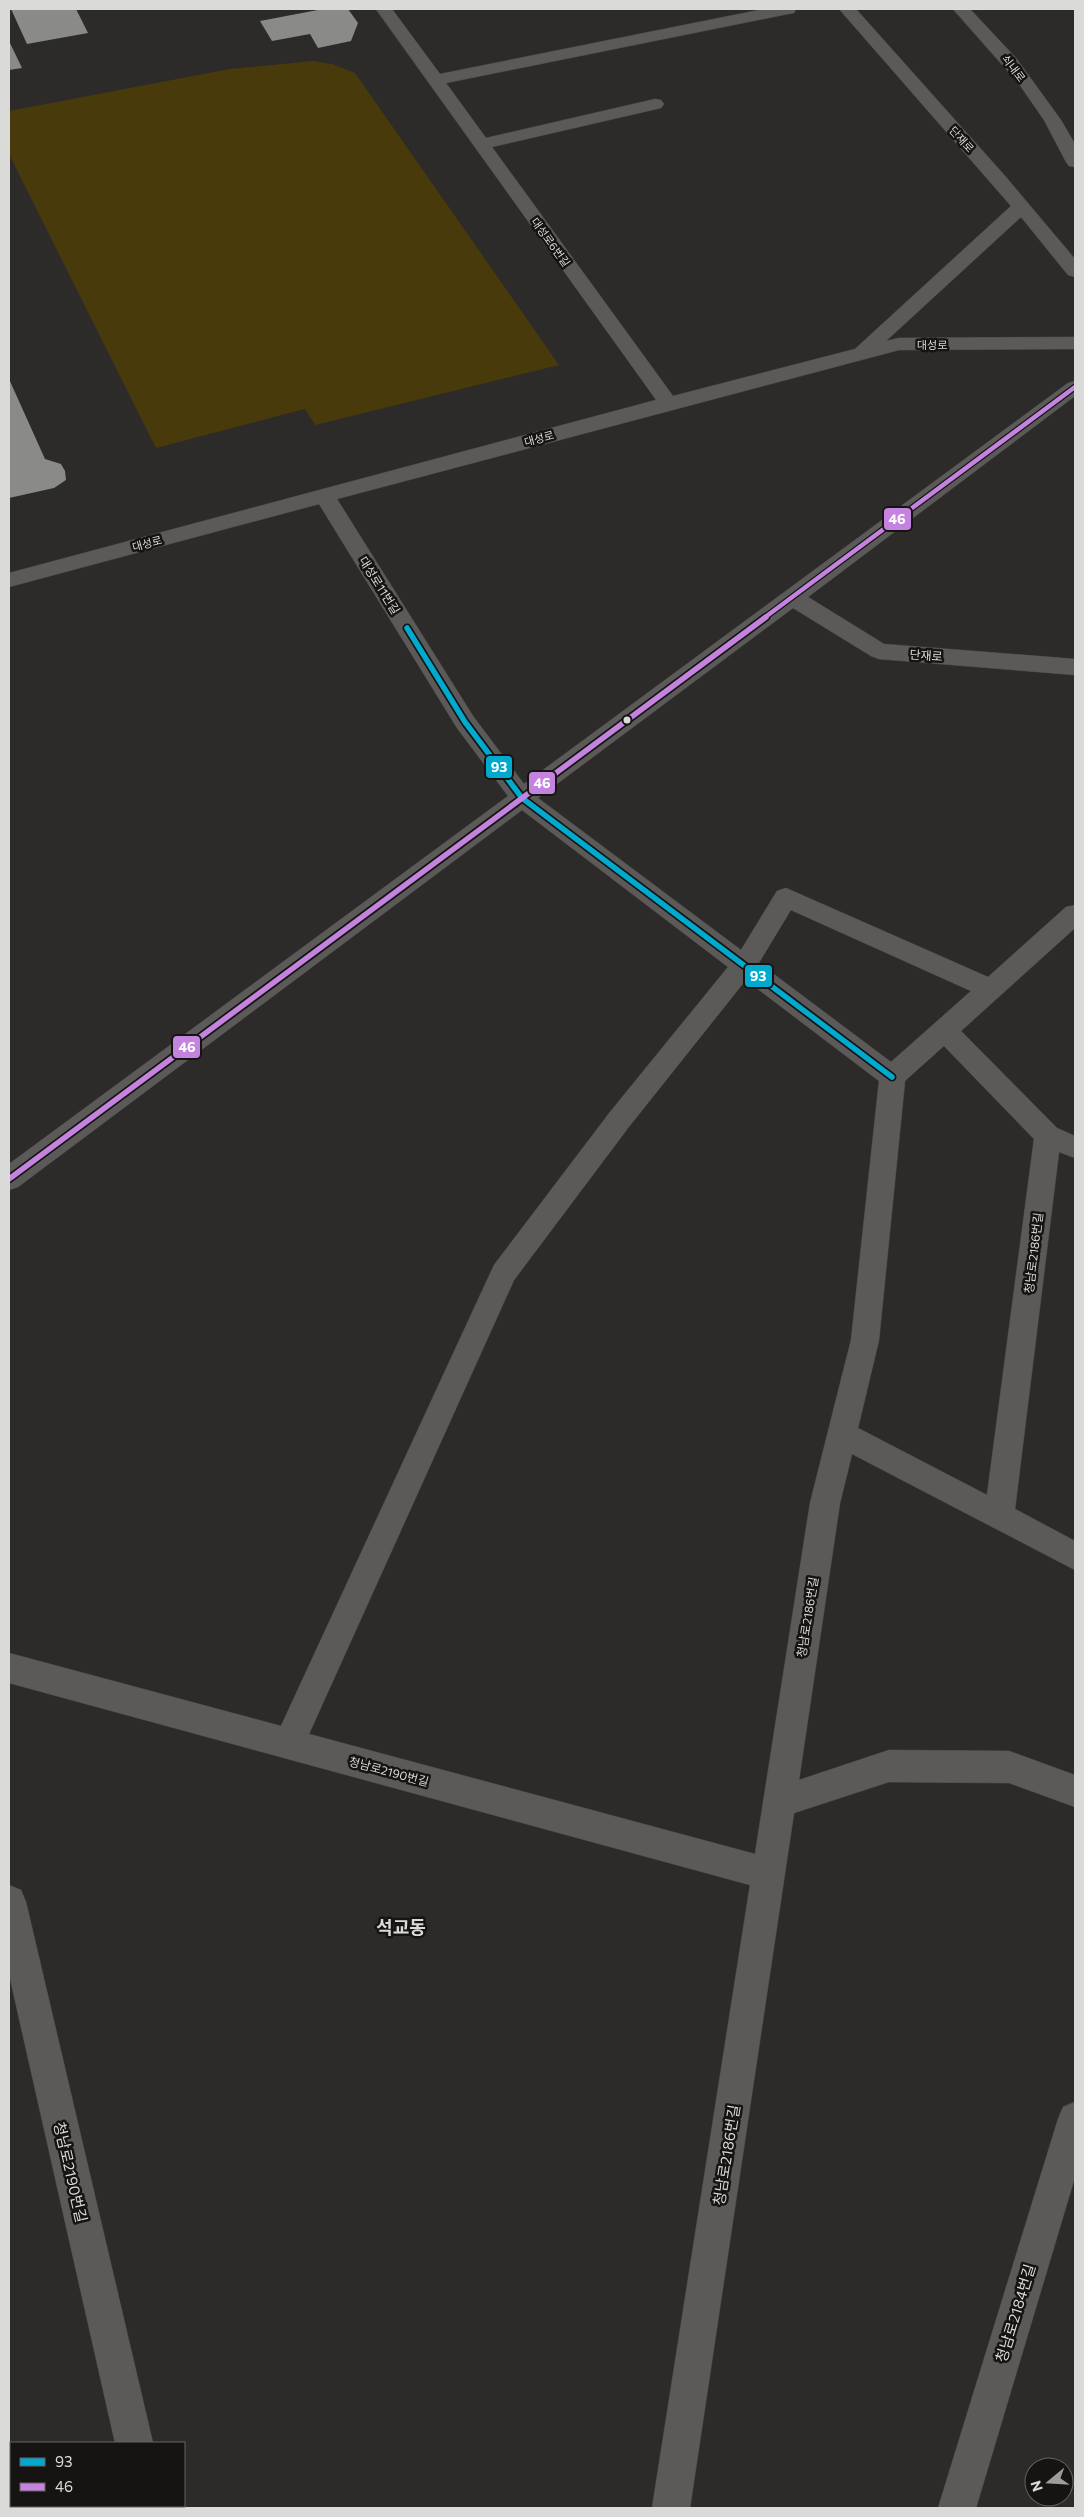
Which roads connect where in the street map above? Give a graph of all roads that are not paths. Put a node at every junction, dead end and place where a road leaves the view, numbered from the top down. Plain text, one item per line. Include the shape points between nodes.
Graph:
1 (384, 9) edge
2 (788, 9) edge
3 (847, 9) edge
4 (961, 9) edge
5 (435, 80) junction
6 (655, 104) dead end
7 (1069, 128) edge
8 (481, 144) junction
9 (1075, 162) edge
10 (1021, 207) junction
11 (1075, 271) edge
12 (1075, 343) edge
13 (860, 354) junction
14 (1075, 387) edge
15 (668, 403) junction
16 (324, 496) junction
17 (9, 580) edge
18 (792, 597) junction
19 (1075, 667) edge
20 (522, 798) junction
21 (1075, 914) edge
22 (745, 964) junction
23 (990, 989) junction
24 (944, 1030) junction
25 (892, 1077) junction
26 (1048, 1136) junction
27 (1075, 1147) edge
28 (9, 1179) edge
29 (842, 1434) junction
30 (999, 1516) junction
31 (1075, 1556) edge
32 (9, 1668) edge
33 (288, 1743) junction
34 (1075, 1791) edge
35 (779, 1802) junction
36 (769, 1874) junction
37 (9, 1902) edge
38 (1075, 2119) edge
39 (134, 2442) edge
40 (671, 2508) edge
41 (957, 2508) edge

1 - 5 street, 대성로6번길
2 - 5 street
3 - 10 street, 단재로
4 - 7 street, 쇠내로 via 998,46
5 - 8 street, 대성로6번길
6 - 8 street
7 - 9 street, 쇠내로
8 - 15 street, 대성로6번길
10 - 11 street, 단재로
10 - 13 street
12 - 13 street, 대성로 via 899,344
13 - 15 street, 대성로
14 - 18 street
15 - 16 street, 대성로
16 - 17 street, 대성로
16 - 20 street, 대성로11번길 via 466,722
18 - 19 street, 단재로 via 879,651
18 - 20 street
20 - 22 street
20 - 28 street
21 - 23 street
22 - 23 street via 786,897
22 - 25 street
22 - 33 street via 619,1120 504,1273
23 - 24 street
24 - 25 street
24 - 26 street
25 - 29 street, 청남로2186번길 via 865,1340
26 - 27 street
26 - 30 street, 청남로2186번길
29 - 30 street
29 - 35 street, 청남로2186번길 via 825,1503
30 - 31 street
32 - 33 street, 청남로2190번길
33 - 36 street, 청남로2190번길
34 - 35 street via 1009,1767 889,1766
35 - 36 street, 청남로2186번길
36 - 40 street, 청남로2186번길
37 - 39 street, 청남로2190번길
38 - 41 street, 청남로2184번길

